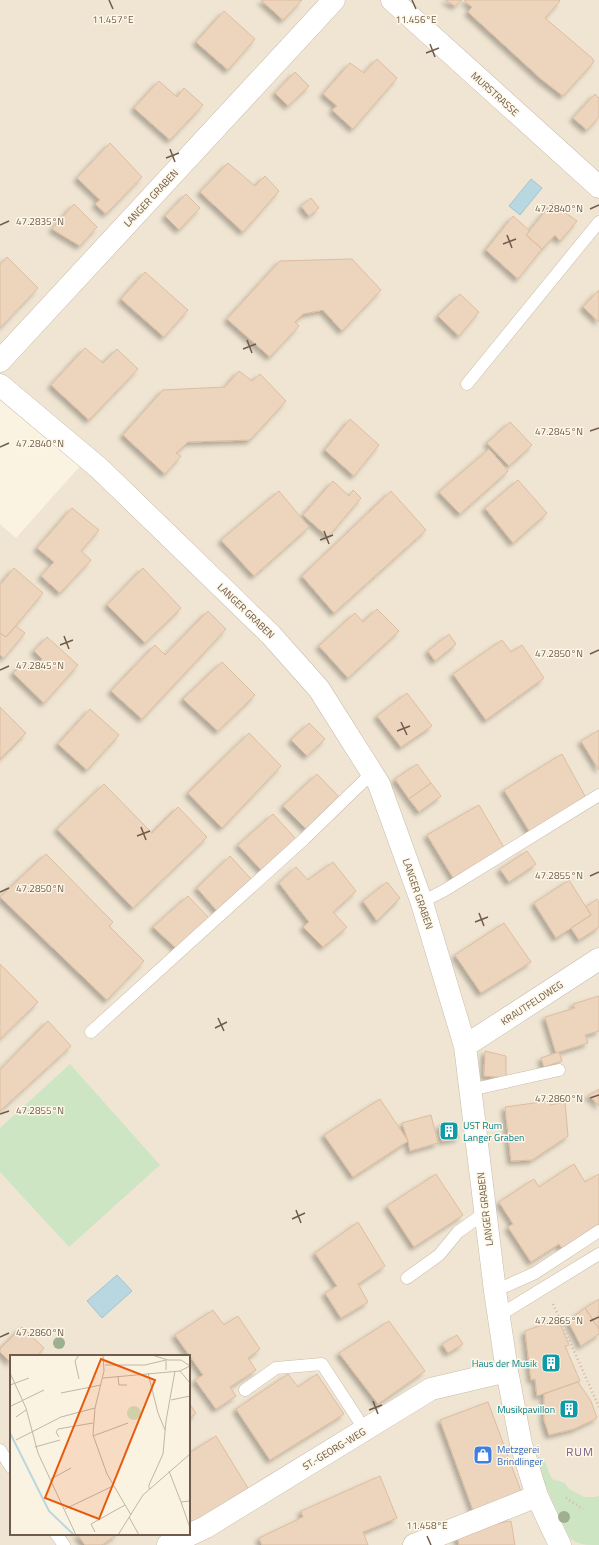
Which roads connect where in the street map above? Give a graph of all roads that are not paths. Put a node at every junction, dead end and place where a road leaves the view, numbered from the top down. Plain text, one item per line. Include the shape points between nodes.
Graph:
1 (334, 0) edge
2 (392, 0) edge
3 (599, 186) edge
4 (599, 222) edge
5 (0, 361) edge
6 (467, 384) dead end
7 (0, 385) edge
8 (372, 773) junction
9 (599, 795) edge
10 (422, 902) junction
11 (599, 959) edge
12 (91, 1032) dead end
13 (465, 1046) junction
14 (559, 1070) dead end
15 (470, 1090) junction
16 (486, 1212) junction
17 (599, 1231) edge
18 (599, 1254) edge
19 (407, 1278) dead end
20 (495, 1291) junction
21 (498, 1316) junction
22 (507, 1371) junction
23 (245, 1390) dead end
24 (365, 1430) junction
25 (0, 1450) edge
26 (10, 1465) edge
27 (537, 1496) junction
28 (57, 1535) edge
29 (189, 1535) edge
30 (190, 1535) edge
31 (64, 1545) edge
32 (168, 1545) edge
33 (414, 1545) edge
34 (560, 1545) edge

1 - 5 street, LANGER GRABEN
2 - 3 street, MURSTRASSE
4 - 6 lane
7 - 8 street, LANGER GRABEN via 100,469 271,635 319,689
8 - 10 street, LANGER GRABEN via 379,784
8 - 12 lane via 304,839
9 - 10 lane
10 - 13 street, LANGER GRABEN
11 - 13 street, KRAUTFELDWEG
13 - 15 street, LANGER GRABEN
14 - 15 lane
15 - 16 street, LANGER GRABEN
16 - 19 lane via 458,1232 439,1255
16 - 20 street, LANGER GRABEN
17 - 20 lane via 535,1274
18 - 21 lane
20 - 21 street, LANGER GRABEN
21 - 22 street, LANGER GRABEN
22 - 24 street, ST.-GEORG-WEG via 430,1388
22 - 27 street, LANGER GRABEN via 521,1444
23 - 24 lane via 276,1368 322,1364
24 - 30 street, ST.-GEORG-WEG
25 - 26 lane
27 - 33 street
27 - 34 street, LANGER GRABEN
28 - 31 lane
29 - 32 street, ST.-GEORG-WEG

